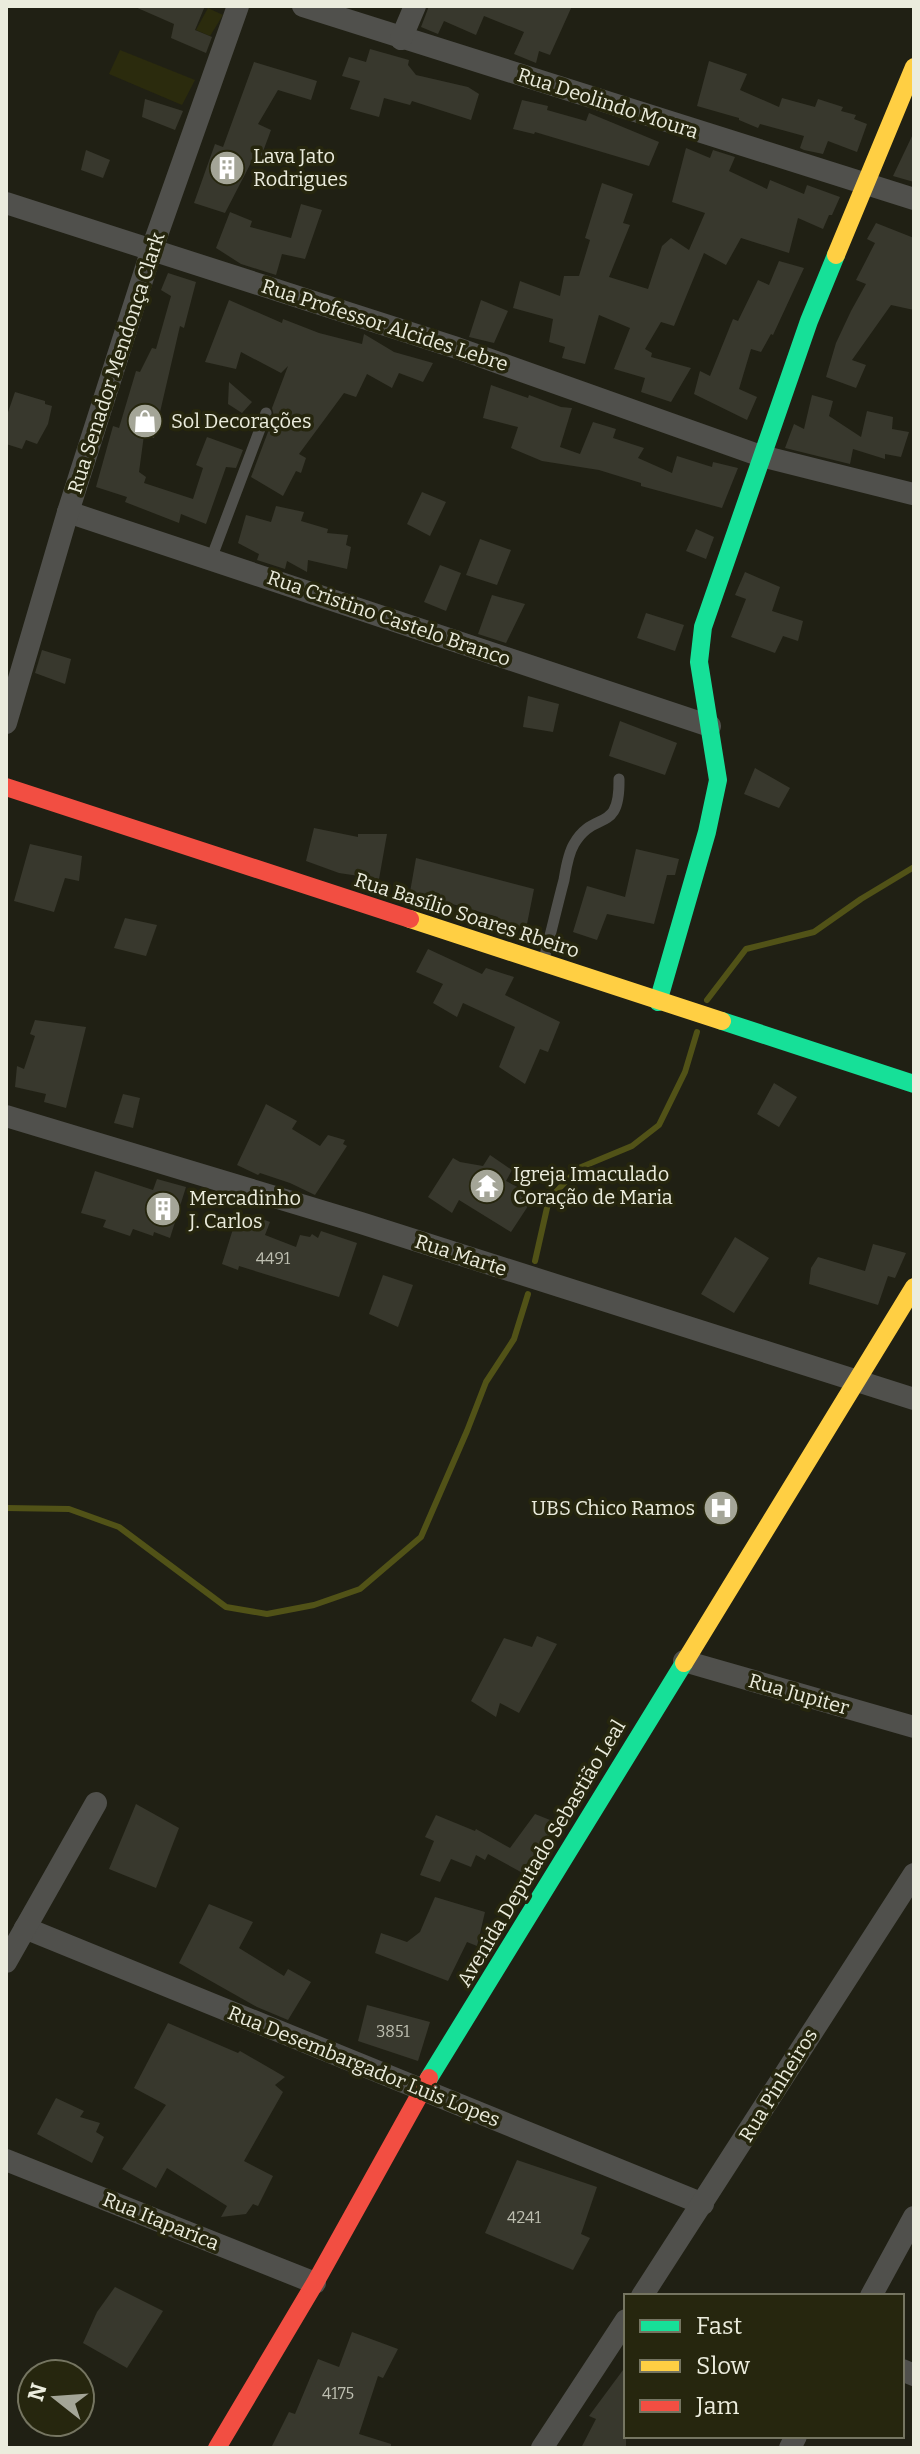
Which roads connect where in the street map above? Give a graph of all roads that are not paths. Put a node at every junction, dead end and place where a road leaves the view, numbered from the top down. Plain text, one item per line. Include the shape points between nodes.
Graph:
1 (238, 6) edge
2 (303, 6) edge
3 (415, 6) edge
4 (401, 39) junction
5 (914, 67) edge
6 (867, 184) junction
7 (914, 199) edge
8 (6, 203) edge
9 (152, 249) junction
10 (266, 413) dead end
11 (761, 456) junction
12 (913, 494) edge
13 (68, 512) junction
14 (211, 559) junction
15 (6, 723) edge
16 (710, 726) junction
17 (619, 779) dead end
18 (6, 787) edge
19 (543, 964) junction
20 (658, 1002) junction
21 (914, 1084) edge
22 (6, 1116) edge
23 (914, 1287) edge
24 (858, 1382) junction
25 (914, 1399) edge
26 (684, 1661) junction
27 (914, 1727) edge
28 (96, 1803) dead end
29 (914, 1874) edge
30 (25, 1928) junction
31 (6, 1962) edge
32 (422, 2090) junction
33 (6, 2160) edge
34 (703, 2204) junction
35 (914, 2217) edge
36 (315, 2283) junction
37 (643, 2294) edge
38 (872, 2294) edge
39 (624, 2323) edge
40 (217, 2448) edge
41 (542, 2448) edge

1 - 9 street, Rua Senador Mendonça Clark
2 - 4 street, Rua Deolindo Moura
3 - 4 street
4 - 6 street, Rua Deolindo Moura
5 - 6 street
6 - 7 street, Rua Deolindo Moura
6 - 11 street via 809,321
8 - 9 street, Rua Professor Alcides Lebre
9 - 11 street, Rua Professor Alcides Lebre via 457,348
9 - 13 street, Rua Senador Mendonça Clark
10 - 14 lane
11 - 12 street, Rua Professor Alcides Lebre
11 - 16 street via 703,627 699,662
13 - 14 street, Rua Cristino Castelo Branco
13 - 15 street, Rua Senador Mendonça Clark
14 - 16 street, Rua Cristino Castelo Branco
16 - 20 street via 718,780
17 - 19 lane via 615,811 585,829 572,846
18 - 19 street, Rua Basílio Soares Rbeiro
19 - 20 street, Rua Basílio Soares Rbeiro
20 - 21 street, Rua Basílio Soares Rbeiro
22 - 24 street, Rua Marte
23 - 24 street, Avenida Deputado Sebastião Leal
24 - 25 street, Rua Marte
24 - 26 street, Avenida Deputado Sebastião Leal
26 - 27 street, Rua Jupiter
26 - 32 street, Avenida Deputado Sebastião Leal
28 - 30 street
29 - 34 street, Rua Pinheiros
30 - 31 street
30 - 32 street, Rua Desembargador Luis Lopes
32 - 34 street, Rua Desembargador Luis Lopes
32 - 36 street, Avenida Deputado Sebastião Leal
33 - 36 street, Rua Itaparica
34 - 37 street, Rua Pinheiros
35 - 38 street
36 - 40 street, Avenida Deputado Sebastião Leal
39 - 41 street

